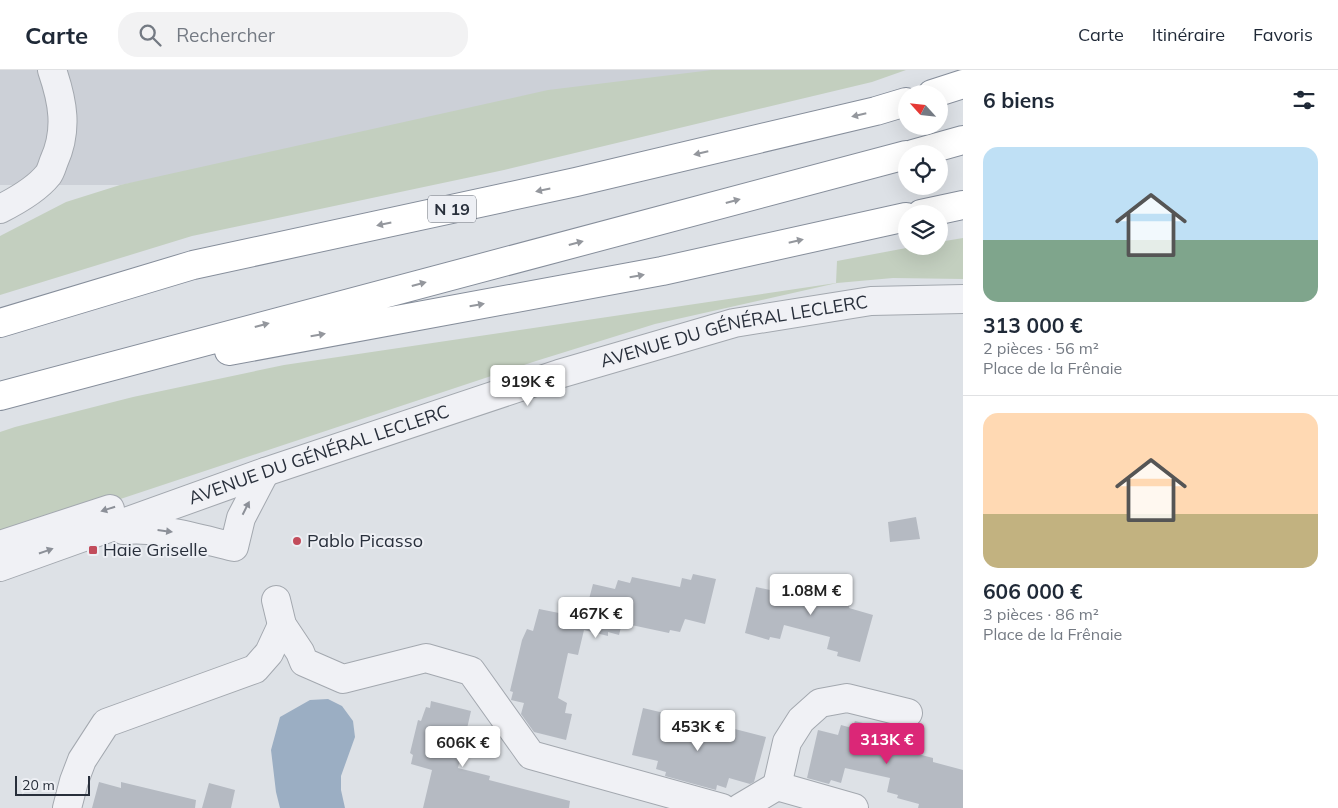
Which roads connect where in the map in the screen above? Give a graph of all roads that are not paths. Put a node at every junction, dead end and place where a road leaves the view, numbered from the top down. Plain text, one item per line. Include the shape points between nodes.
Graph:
1 (52, 70) edge
2 (963, 84) edge
3 (948, 89) edge
4 (898, 105) edge
5 (963, 140) edge
6 (945, 145) edge
7 (898, 157) edge
8 (963, 205) edge
9 (948, 208) edge
10 (0, 209) edge
11 (898, 219) edge
12 (963, 283) edge
13 (963, 298) edge
14 (0, 323) edge
15 (6, 394) edge
16 (264, 472) junction
17 (99, 532) junction
18 (0, 545) edge
19 (0, 566) edge
20 (908, 713) dead end
21 (777, 786) junction
22 (67, 808) edge
23 (722, 808) edge
24 (740, 808) edge
25 (854, 808) edge

1 - 10 street via 63,112 63,136 58,154 48,175 34,188
2 - 3 highway
4 -> 14 highway, N 19 via 576,182 193,265
5 - 6 highway
15 -> 7 highway
8 - 9 highway
15 -> 11 highway via 662,271
12 -> 18 street via 826,291 691,318
13 - 16 street, AVENUE DU GÉNÉRAL LECLERC via 871,301 734,324 559,374
16 - 17 street, AVENUE DU GÉNÉRAL LECLERC
17 -> 16 street via 143,528 169,531 234,548 241,518
19 -> 17 street, AVENUE DU GÉNÉRAL LECLERC
20 - 21 street via 847,698 820,703 801,720 787,742
21 - 24 street
21 - 25 street
22 - 23 street via 82,760 106,723 255,669 269,653 279,612 304,662 343,678 426,658 471,671 531,755

